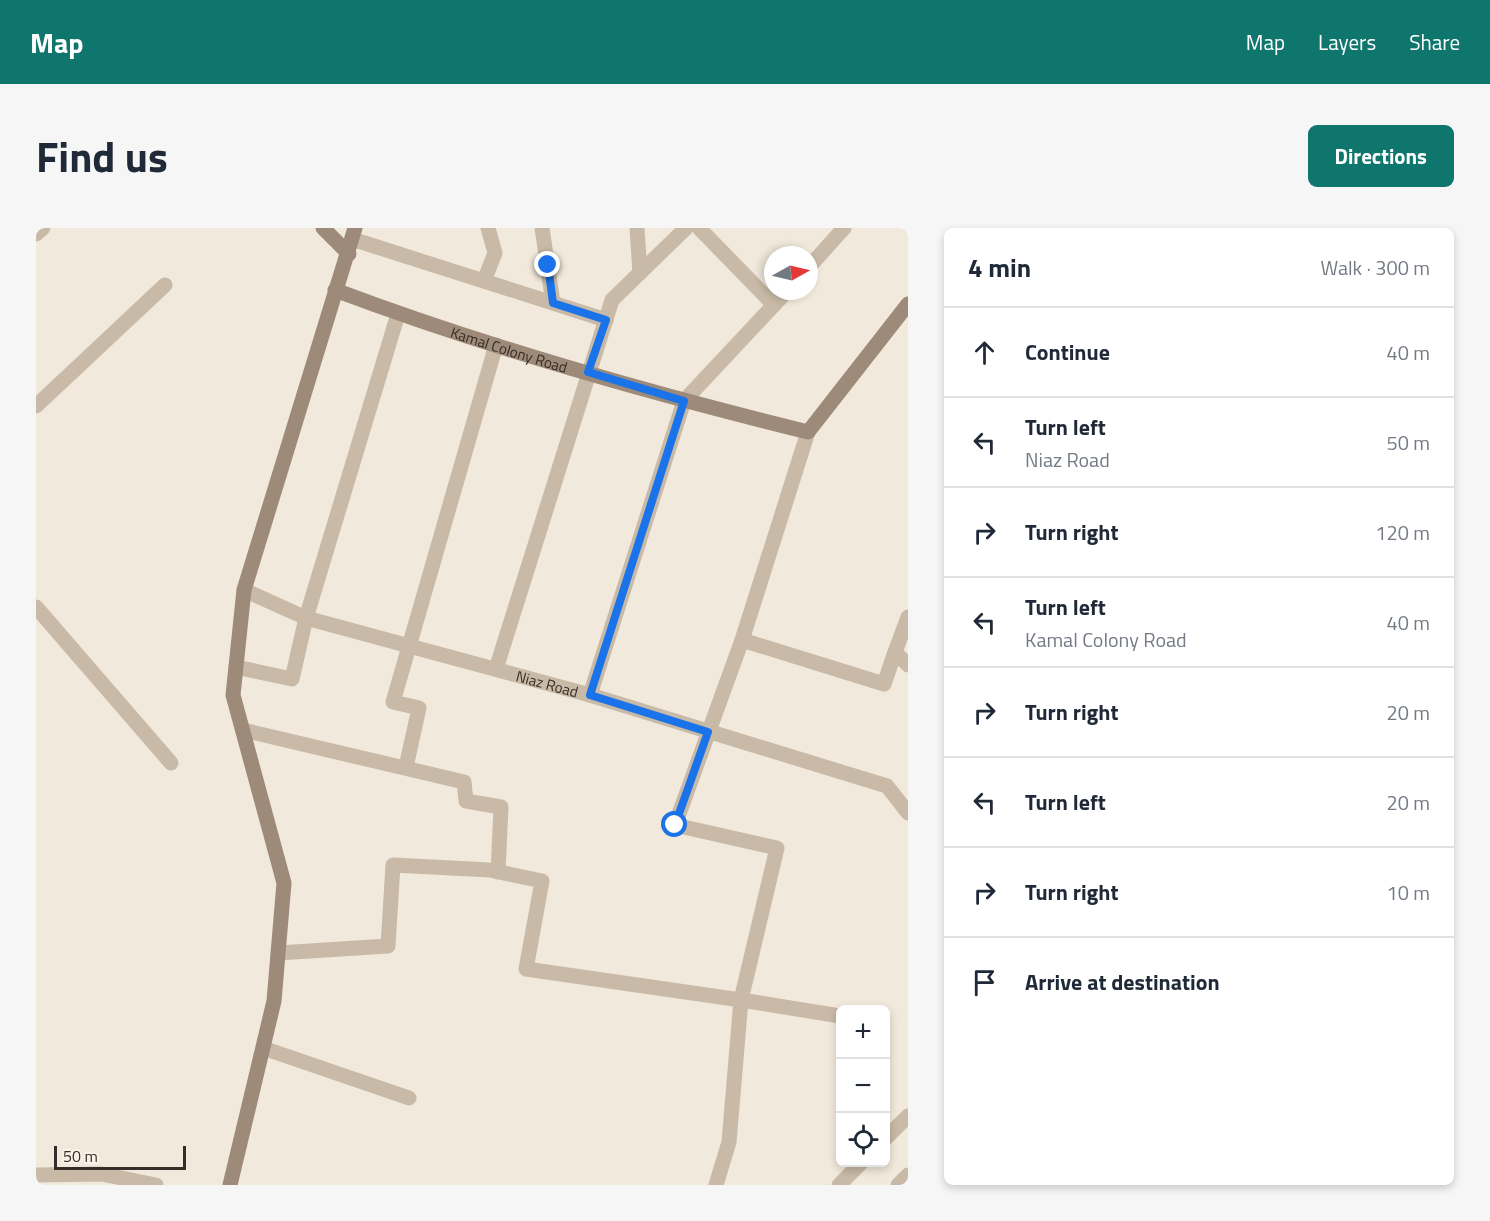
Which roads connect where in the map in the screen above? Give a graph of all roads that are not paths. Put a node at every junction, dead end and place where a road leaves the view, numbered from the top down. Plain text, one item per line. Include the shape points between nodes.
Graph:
1 (42, 228) edge
2 (323, 228) edge
3 (488, 228) edge
4 (542, 228) edge
5 (637, 228) edge
6 (686, 228) edge
7 (699, 228) edge
8 (844, 228) edge
9 (36, 234) edge
10 (352, 240) edge
11 (818, 257) edge
12 (640, 273) junction
13 (484, 281) junction
14 (165, 285) dead end
15 (335, 290) junction
16 (779, 300) edge
17 (553, 303) junction
18 (908, 304) edge
19 (774, 305) junction
20 (398, 314) junction
21 (606, 320) junction
22 (496, 345) junction
23 (588, 372) junction
24 (684, 401) junction
25 (36, 406) edge
26 (808, 432) junction
27 (244, 590) junction
28 (36, 608) edge
29 (908, 617) edge
30 (306, 618) junction
31 (742, 640) junction
32 (409, 648) junction
33 (895, 652) junction
34 (908, 665) edge
35 (236, 667) junction
36 (496, 669) junction
37 (590, 695) junction
38 (243, 730) junction
39 (708, 732) junction
40 (171, 763) dead end
41 (406, 766) junction
42 (908, 813) edge
43 (498, 872) junction
44 (278, 953) junction
45 (741, 1000) junction
46 (836, 1015) edge
47 (262, 1048) junction
48 (409, 1098) dead end
49 (908, 1116) edge
50 (890, 1133) edge
51 (857, 1167) edge
52 (36, 1175) edge
53 (908, 1175) edge
54 (156, 1185) edge
55 (230, 1185) edge
56 (716, 1185) edge
57 (839, 1185) edge
58 (898, 1185) edge

1 - 9 street
2 - 10 street
3 - 13 street via 495,253
4 - 17 street
5 - 12 street
6 - 12 street
7 - 19 street
8 - 11 street
10 - 13 street
10 - 15 street
12 - 21 street via 612,300
13 - 17 street
14 - 25 street
15 - 20 street, Kamal Colony Road
15 - 27 street
16 - 19 street
17 - 21 street
18 - 26 street
19 - 24 street
20 - 22 street, Kamal Colony Road
20 - 30 street
21 - 23 street
22 - 23 street, Kamal Colony Road
22 - 32 street
23 - 24 street, Kamal Colony Road
23 - 36 street
24 - 26 street, Kamal Colony Road
24 - 37 street
26 - 31 street
27 - 30 street, Niaz Road
27 - 35 street
28 - 40 street
29 - 33 street
30 - 32 street, Niaz Road
30 - 35 street via 292,679
31 - 33 street via 884,684
31 - 39 street
32 - 36 street, Niaz Road
32 - 41 street via 393,702 419,708
33 - 34 street
35 - 38 street via 233,695
36 - 37 street, Niaz Road
37 - 39 street, Niaz Road
38 - 41 street
38 - 44 street via 284,883
39 - 42 street, Niaz Road via 886,786
39 - 45 street via 675,825 777,848
41 - 43 street via 464,782 466,801 501,807
43 - 44 street via 393,865 388,946
43 - 45 street via 542,881 526,969
44 - 47 street via 274,1000
45 - 46 street
45 - 56 street via 729,1142
47 - 48 street
47 - 55 street
49 - 50 street
51 - 57 street
52 - 54 street via 102,1174
53 - 58 street

